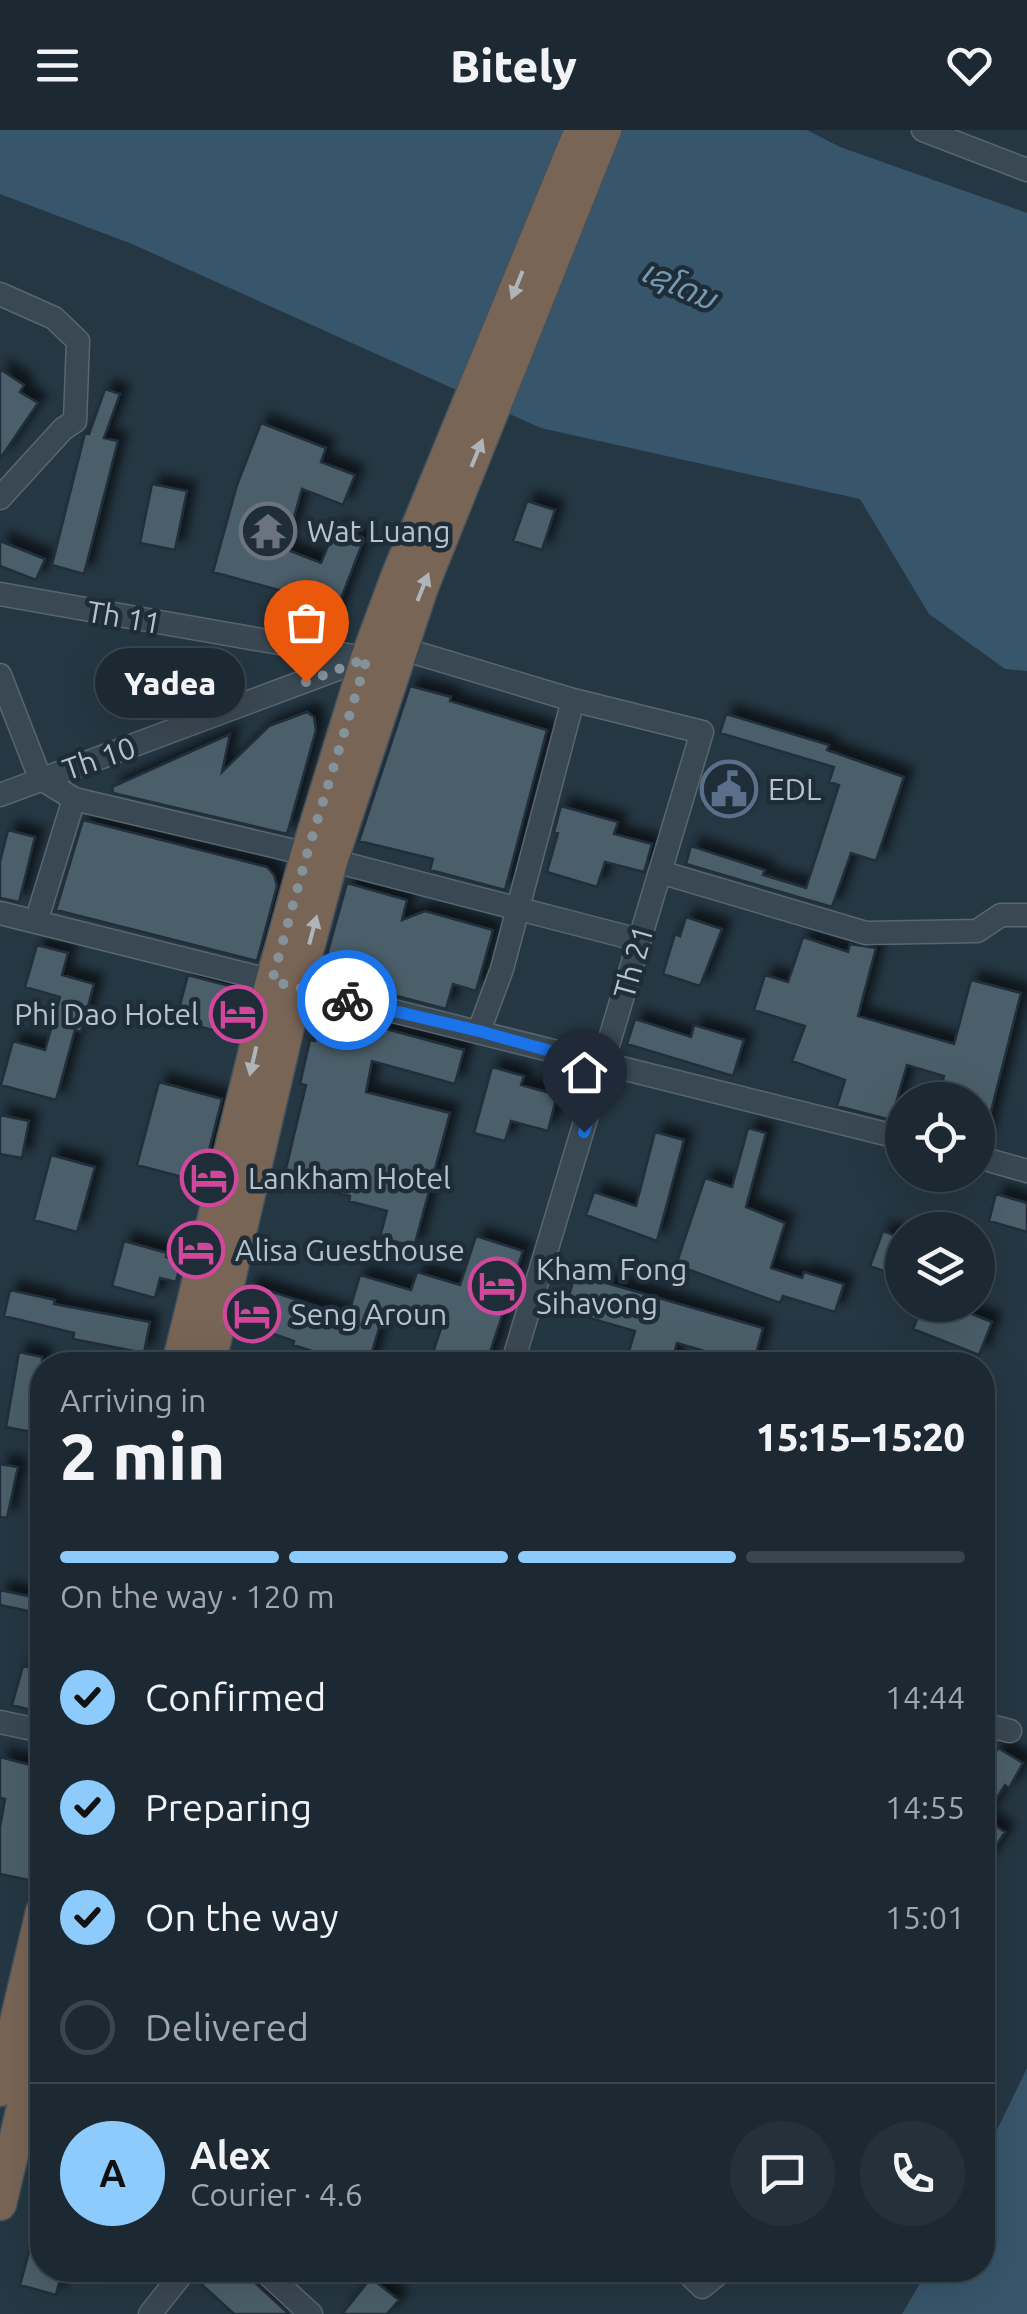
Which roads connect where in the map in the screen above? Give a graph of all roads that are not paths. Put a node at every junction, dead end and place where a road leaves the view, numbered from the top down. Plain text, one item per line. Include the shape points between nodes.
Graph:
1 (581, 130) edge
2 (604, 130) edge
3 (923, 130) edge
4 (1027, 170) edge
5 (0, 294) edge
6 (0, 498) edge
7 (428, 539) junction
8 (0, 594) edge
9 (400, 648) junction
10 (367, 658) junction
11 (0, 675) edge
12 (573, 700) junction
13 (40, 778) junction
14 (0, 795) edge
15 (74, 799) junction
16 (319, 858) junction
17 (660, 872) junction
18 (518, 907) junction
19 (0, 913) edge
20 (1027, 914) edge
21 (36, 922) junction
22 (639, 940) junction
23 (285, 985) junction
24 (479, 1031) junction
25 (604, 1066) junction
26 (885, 1134) edge
27 (995, 1162) edge
28 (1027, 1171) edge
29 (182, 1352) edge
30 (213, 1352) edge
31 (516, 1352) edge
32 (0, 1722) edge
33 (995, 1727) edge
34 (30, 1728) edge
35 (1010, 1730) dead end
36 (28, 2035) edge
37 (0, 2090) edge
38 (0, 2204) edge
39 (175, 2282) edge
40 (275, 2282) edge
41 (150, 2314) edge
42 (311, 2314) edge

1 -> 7 highway
7 -> 2 highway
3 - 4 street
5 - 6 street via 54,318 78,341 75,421
9 -> 7 highway
7 - 10 highway
8 - 10 street, Th 11
9 - 12 street
9 - 16 highway
10 - 13 street, Th 10
10 - 16 highway
11 - 13 street
12 - 17 street, Th 21 via 702,732
12 - 18 street
13 - 14 street, Th 10
13 - 15 street
15 - 16 street
15 - 21 street
16 - 18 street
16 - 23 highway
17 - 20 street via 866,933 977,931 1002,916
17 - 22 street, Th 21
18 - 22 street
18 - 24 street
19 - 21 street
21 - 23 street
22 - 25 street, Th 21
23 - 24 street
23 -> 29 highway
23 - 30 highway
24 - 25 street
25 - 26 street
25 - 31 street, Th 21
27 - 28 street
32 - 34 street
33 - 35 street
36 - 37 highway
36 - 38 highway
39 - 41 street
40 - 42 street

